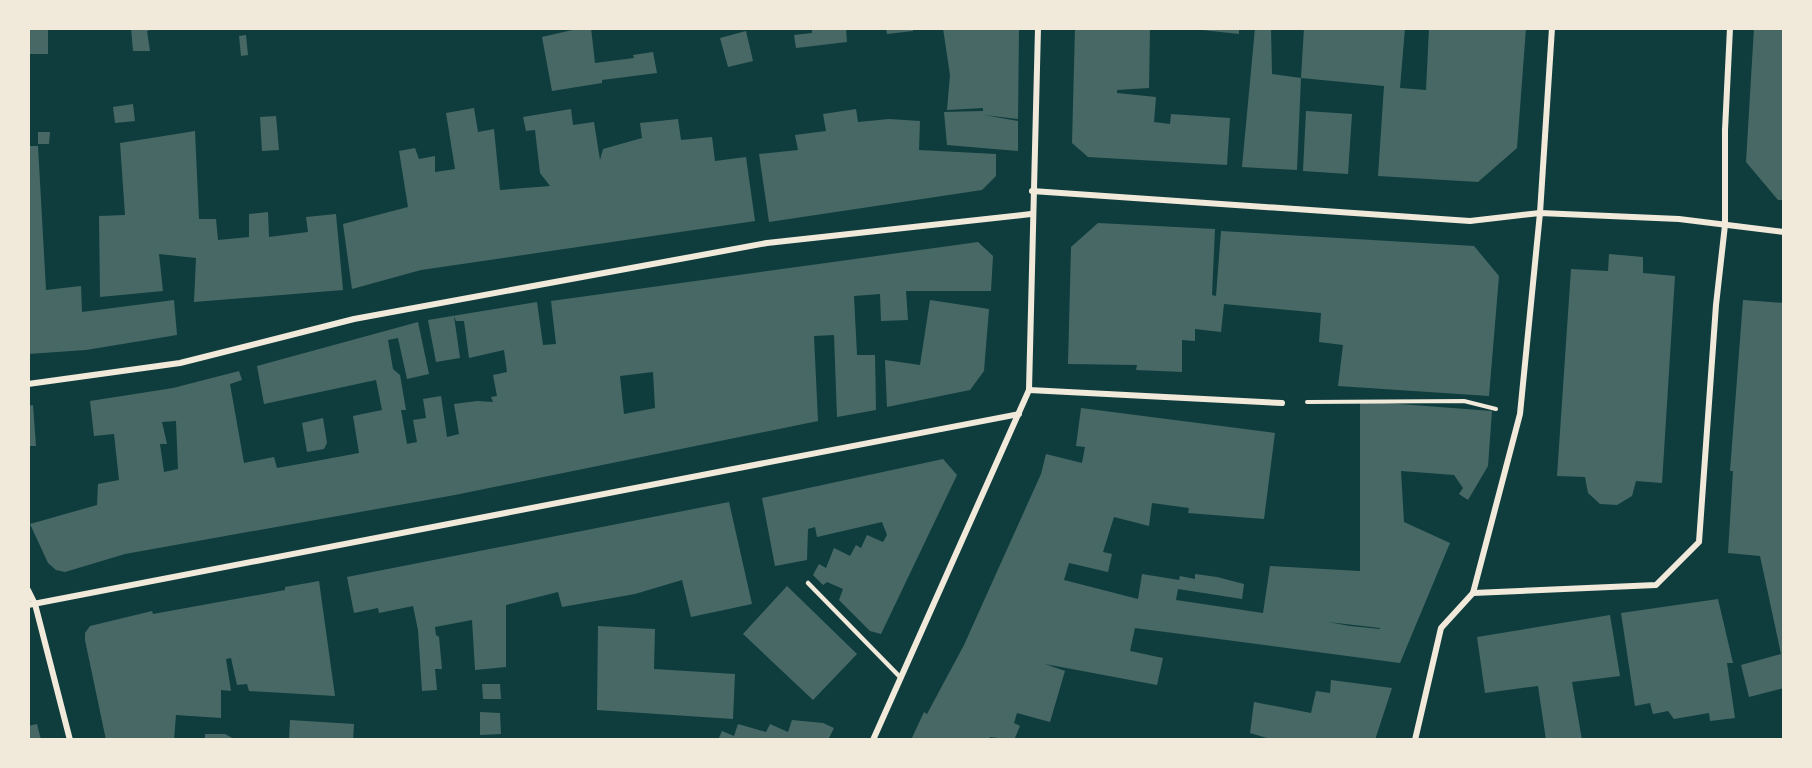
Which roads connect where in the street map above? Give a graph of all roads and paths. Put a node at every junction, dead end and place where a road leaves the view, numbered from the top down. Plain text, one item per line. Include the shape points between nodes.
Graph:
1 (1038, 28) edge
2 (1552, 28) edge
3 (1730, 28) edge
4 (1032, 191) junction
5 (1540, 213) junction
6 (1031, 214) junction
7 (1725, 225) junction
8 (1784, 232) edge
9 (28, 384) edge
10 (1029, 390) junction
11 (1282, 403) joint
12 (1019, 414) junction
13 (1520, 414) junction
14 (808, 583) dead end
15 (28, 590) edge
16 (1473, 593) junction
17 (32, 605) edge
18 (901, 678) junction
19 (70, 740) edge
20 (873, 740) edge
21 (1415, 740) edge

1 - 4 street
2 - 5 street
3 - 7 street
4 - 5 street via 1470,221
4 - 6 street
5 - 7 street via 1679,219
5 - 13 street
6 - 9 street via 767,243 354,319 180,363
6 - 10 street
7 - 8 street
7 - 16 street via 1699,542 1656,585
10 - 11 street
10 - 12 street
11 - 13 path via 1464,401
12 - 17 street
12 - 18 street
13 - 16 street
14 - 18 lane
15 - 17 street
16 - 21 street via 1441,628
17 - 19 street
18 - 20 street

